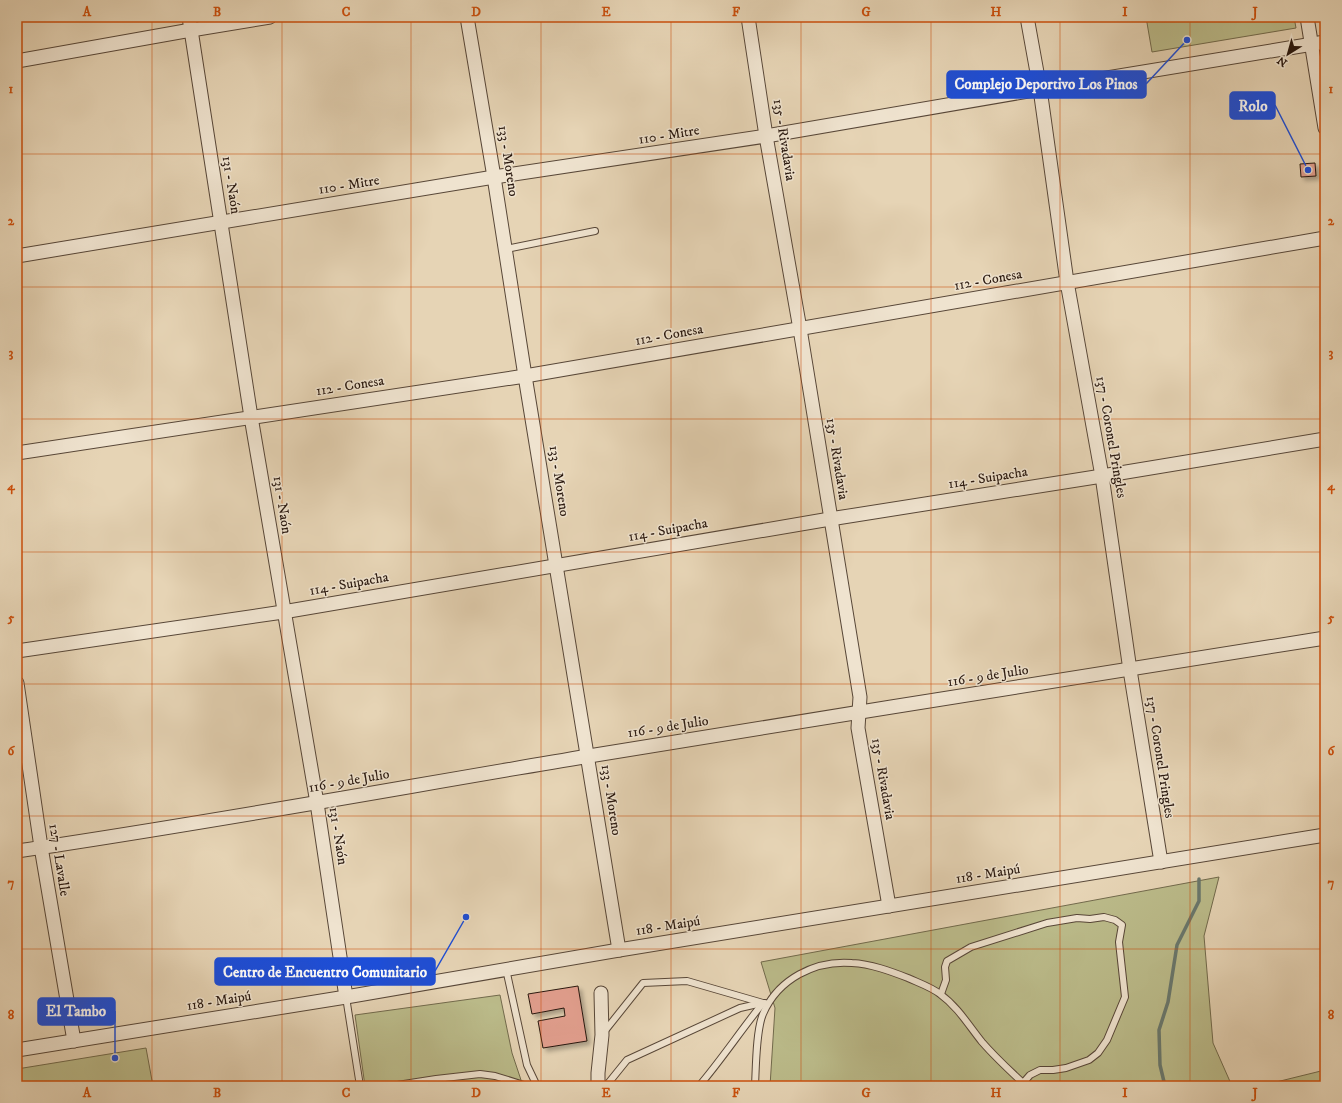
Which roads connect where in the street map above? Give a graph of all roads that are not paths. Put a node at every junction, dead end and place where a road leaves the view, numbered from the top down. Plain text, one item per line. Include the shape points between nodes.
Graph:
1 (270, 17) edge
2 (467, 17) edge
3 (748, 17) edge
4 (1028, 17) edge
5 (1307, 17) edge
6 (190, 23) edge
7 (1325, 42) edge
8 (1312, 44) junction
9 (17, 61) edge
10 (1040, 89) junction
11 (1325, 128) edge
12 (766, 136) junction
13 (494, 177) junction
14 (221, 222) junction
15 (595, 231) dead end
16 (1325, 238) edge
17 (506, 249) junction
18 (17, 256) edge
19 (1067, 282) junction
20 (800, 329) junction
21 (525, 376) junction
22 (251, 417) junction
23 (1325, 439) edge
24 (17, 453) edge
25 (1102, 476) junction
26 (830, 519) junction
27 (557, 565) junction
28 (283, 612) junction
29 (1325, 638) edge
30 (17, 651) edge
31 (1130, 670) junction
32 (17, 683) edge
33 (859, 712) junction
34 (588, 756) junction
35 (317, 803) junction
36 (1325, 835) edge
37 (40, 848) junction
38 (17, 851) edge
39 (1161, 862) junction
40 (888, 906) junction
41 (619, 950) junction
42 (506, 969) junction
43 (602, 992) dead end
44 (940, 994) junction
45 (346, 997) junction
46 (766, 1003) junction
47 (602, 1035) junction
48 (74, 1041) junction
49 (17, 1050) edge
50 (1024, 1085) edge
51 (360, 1086) edge
52 (391, 1086) edge
53 (527, 1086) edge
54 (537, 1086) edge
55 (598, 1086) edge
56 (606, 1086) edge
57 (700, 1086) edge
58 (755, 1086) edge

1 - 6 street
2 - 13 street, 133 - Moreno
3 - 12 street, 135 - Rivadavia
4 - 10 street, 137 - Coronel Pringles
5 - 8 street
6 - 9 street
6 - 14 street, 131 - Naón
7 - 8 street, 110 - Mitre
8 - 10 street, 110 - Mitre
8 - 11 street
10 - 12 street, 110 - Mitre
10 - 19 street, 137 - Coronel Pringles
12 - 13 street, 110 - Mitre
12 - 20 street, 135 - Rivadavia
13 - 14 street, 110 - Mitre
13 - 17 street, 133 - Moreno
14 - 18 street, 110 - Mitre
14 - 22 street, 131 - Naón
15 - 17 lane
16 - 19 street, 112 - Conesa
17 - 21 street, 133 - Moreno
19 - 20 street, 112 - Conesa
19 - 25 street, 137 - Coronel Pringles
20 - 21 street, 112 - Conesa
20 - 26 street, 135 - Rivadavia
21 - 22 street, 112 - Conesa
21 - 27 street, 133 - Moreno
22 - 24 street, 112 - Conesa
22 - 28 street, 131 - Naón
23 - 25 street, 114 - Suipacha
25 - 26 street, 114 - Suipacha
25 - 31 street, 137 - Coronel Pringles
26 - 27 street, 114 - Suipacha
26 - 33 street, 135 - Rivadavia via 860,697
27 - 28 street, 114 - Suipacha
27 - 34 street, 133 - Moreno
28 - 30 street, 114 - Suipacha
28 - 35 street, 131 - Naón
29 - 31 street, 116 - 9 de Julio
31 - 33 street, 116 - 9 de Julio
31 - 39 street, 137 - Coronel Pringles
32 - 37 street, 127 - Lavalle
33 - 34 street, 116 - 9 de Julio
33 - 40 street, 135 - Rivadavia via 858,728
34 - 35 street, 116 - 9 de Julio
34 - 41 street, 133 - Moreno
35 - 37 street, 116 - 9 de Julio
35 - 45 street, 131 - Naón
36 - 39 street, 118 - Maipú
37 - 38 street, 116 - 9 de Julio
37 - 48 street, 127 - Lavalle
39 - 40 street, 118 - Maipú
40 - 41 street, 118 - Maipú
41 - 42 street, 118 - Maipú
42 - 45 street, 118 - Maipú
42 - 54 lane via 527,1065
43 - 47 street
44 - 46 lane via 891,971 841,962 810,969 793,977
44 - 50 lane
44 - 50 lane via 946,980 947,961 970,947 1047,924 1077,918 1104,916 1122,925 1119,942 1125,997 1107,1040 1098,1053 1089,1060 1066,1068 1040,1070 1030,1075
45 - 48 street, 118 - Maipú
45 - 51 lane
46 - 47 lane via 687,981 643,983
46 - 56 lane via 740,1008 627,1060
46 - 57 lane
46 - 58 lane via 760,1027
47 - 55 street
48 - 49 street, 118 - Maipú
52 - 53 lane via 480,1074

